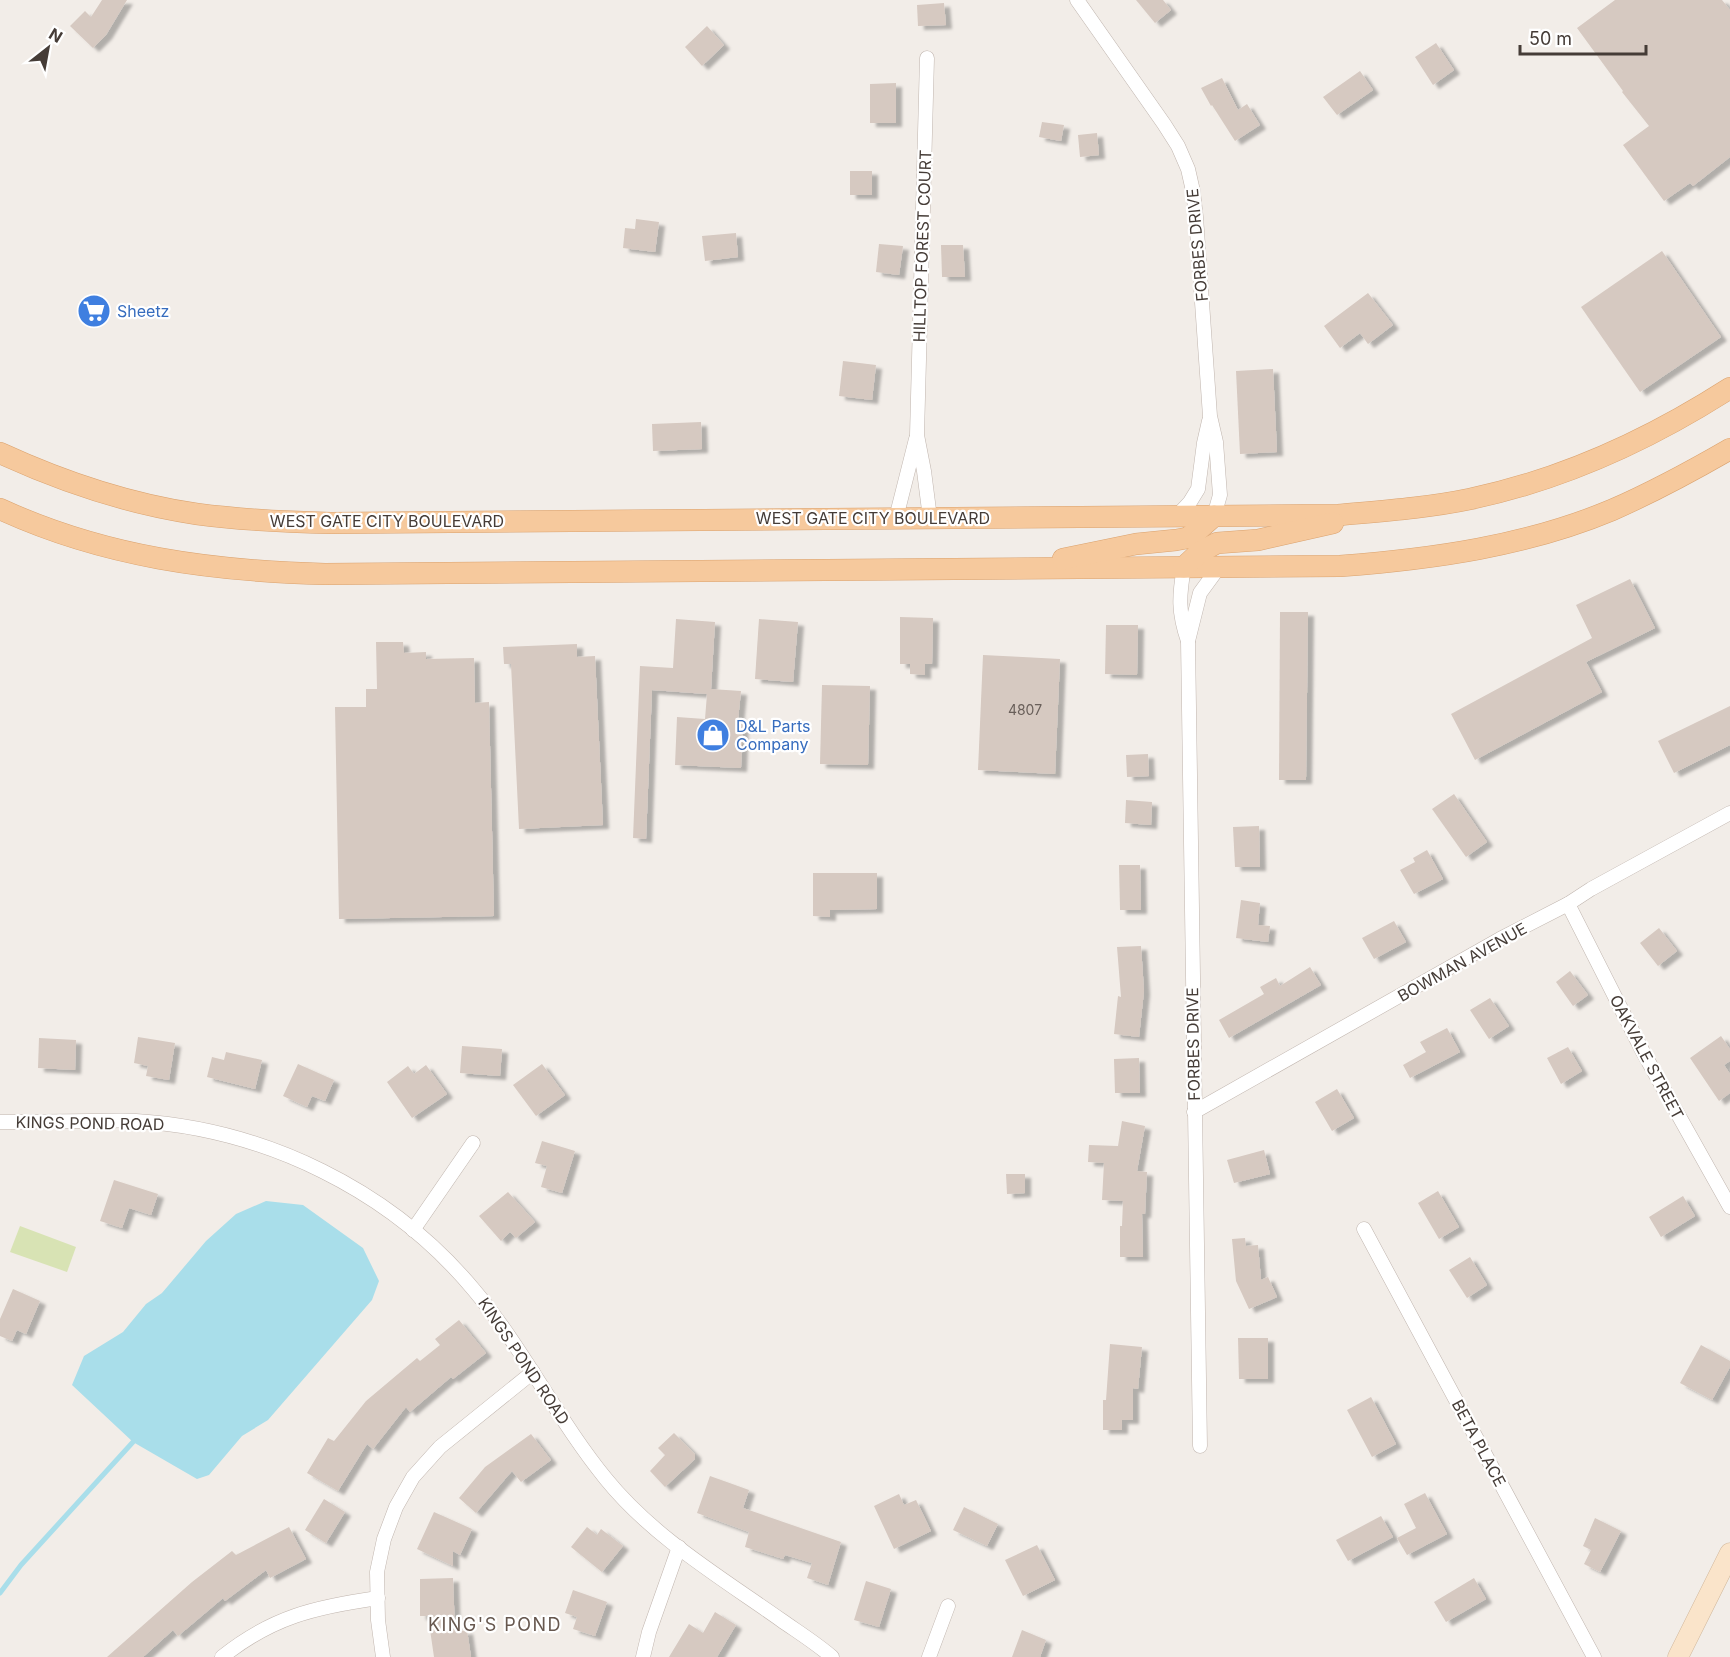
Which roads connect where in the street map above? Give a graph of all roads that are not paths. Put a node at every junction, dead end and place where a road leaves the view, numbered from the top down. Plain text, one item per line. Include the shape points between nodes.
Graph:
1 (1077, 0) edge
2 (927, 58) dead end
3 (1730, 388) edge
4 (1210, 416) junction
5 (917, 435) junction
6 (1730, 449) edge
7 (0, 453) edge
8 (0, 509) edge
9 (1383, 511) junction
10 (1177, 516) junction
11 (1214, 516) junction
12 (896, 518) junction
13 (930, 518) junction
14 (1184, 567) junction
15 (1219, 567) junction
16 (1016, 568) junction
17 (1188, 641) junction
18 (1730, 813) edge
19 (1568, 904) junction
20 (1194, 1112) junction
21 (0, 1122) edge
22 (474, 1143) dead end
23 (1730, 1207) edge
24 (1364, 1229) dead end
25 (413, 1230) junction
26 (533, 1372) junction
27 (1200, 1446) dead end
28 (679, 1547) junction
29 (1730, 1553) edge
30 (378, 1598) junction
31 (948, 1606) dead end
32 (222, 1657) edge
33 (383, 1657) edge
34 (643, 1657) edge
35 (832, 1657) edge
36 (929, 1657) edge
37 (1594, 1657) edge
38 (1678, 1657) edge

1 - 4 street, FORBES DRIVE via 1164,124 1188,169 1196,217
2 - 5 street, HILLTOP FOREST COURT
3 - 9 main road, WEST GATE CITY BOULEVARD via 1629,446 1551,478 1470,499
4 - 10 street, FORBES DRIVE via 1198,489
4 - 11 street, FORBES DRIVE via 1220,495
5 - 12 street, HILLTOP FOREST COURT
5 - 13 street, HILLTOP FOREST COURT
6 - 15 main road via 1611,510 1557,530 1480,549 1340,566
7 - 12 main road, WEST GATE CITY BOULEVARD via 114,496 196,514 282,522
8 - 16 main road via 56,532 143,555 188,564 279,573
9 - 11 main road, WEST GATE CITY BOULEVARD
9 - 14 main road via 1268,538 1218,543 1200,552
10 - 11 main road, WEST GATE CITY BOULEVARD
10 - 13 main road, WEST GATE CITY BOULEVARD
11 - 16 main road via 1187,538
12 - 13 main road, WEST GATE CITY BOULEVARD
14 - 15 main road
14 - 16 main road
14 - 17 street, FORBES DRIVE via 1181,620
15 - 17 street, FORBES DRIVE via 1200,593
17 - 20 street, FORBES DRIVE
18 - 19 street, BOWMAN AVENUE
19 - 20 street, BOWMAN AVENUE
19 - 23 street, OAKVALE STREET via 1643,1053
20 - 27 street, FORBES DRIVE
21 - 25 street, KINGS POND ROAD via 135,1120 219,1132 324,1171 373,1199
22 - 25 street
24 - 37 street, BETA PLACE
25 - 26 street, KINGS POND ROAD via 473,1289
26 - 28 street, KINGS POND ROAD via 606,1479 644,1519
26 - 30 street via 440,1447 413,1477 384,1539
28 - 34 street
28 - 35 street, KINGS POND ROAD
29 - 38 main road
30 - 32 street via 304,1612 267,1627
30 - 33 street
31 - 36 street

